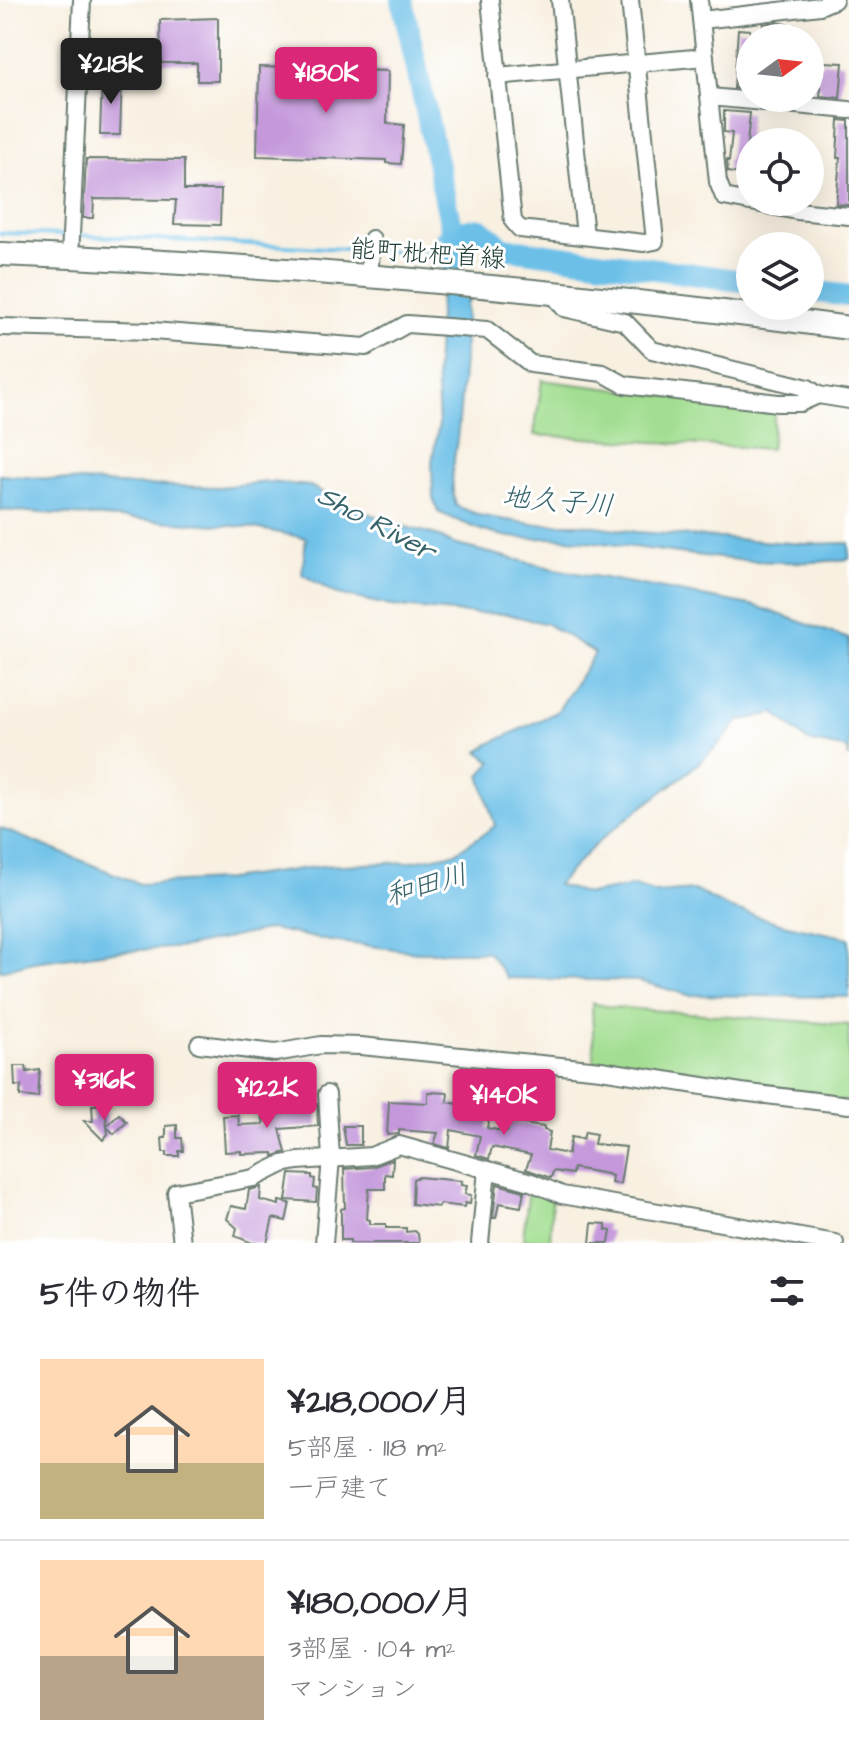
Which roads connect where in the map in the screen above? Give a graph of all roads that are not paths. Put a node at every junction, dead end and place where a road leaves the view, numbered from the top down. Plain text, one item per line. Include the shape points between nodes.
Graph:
1 (82, 0) edge
2 (490, 0) edge
3 (560, 0) edge
4 (630, 0) edge
5 (699, 0) edge
6 (834, 0) edge
7 (702, 20) junction
8 (705, 57) junction
9 (636, 63) junction
10 (567, 69) junction
11 (497, 76) junction
12 (710, 97) junction
13 (849, 110) edge
14 (736, 199) edge
15 (824, 214) edge
16 (849, 216) edge
17 (585, 235) junction
18 (71, 240) junction
19 (0, 254) edge
20 (551, 291) junction
21 (0, 327) edge
22 (849, 328) edge
23 (818, 395) junction
24 (849, 400) edge
25 (199, 1044) dead end
26 (327, 1094) dead end
27 (849, 1105) edge
28 (331, 1158) junction
29 (487, 1170) junction
30 (182, 1243) edge
31 (324, 1243) edge
32 (480, 1243) edge
33 (835, 1243) edge

1 - 18 street
2 - 11 street
3 - 10 street
4 - 9 street
5 - 7 street
6 - 7 street
7 - 8 street
8 - 9 street
8 - 12 street
9 - 10 street
9 - 17 street via 655,241
10 - 11 street
10 - 17 street
11 - 17 street via 513,221 520,229
12 - 13 street
12 - 14 street via 718,182 724,197
15 - 16 street
18 - 19 main road, 能町枇杷首線
18 - 20 main road, 能町枇杷首線 via 139,259 370,257 408,279
20 - 22 main road, 能町枇杷首線
20 - 23 street via 564,308 625,322 652,350 808,388
21 - 23 street via 152,331 366,347 407,324 487,330 531,364 603,373 625,385 778,403 800,403
23 - 24 street
25 - 27 street via 275,1053 321,1045 361,1046 601,1070
26 - 28 street
28 - 29 street via 371,1156 399,1145
28 - 30 street via 282,1164 254,1178 176,1192
28 - 31 street
29 - 32 street
29 - 33 street via 562,1195

